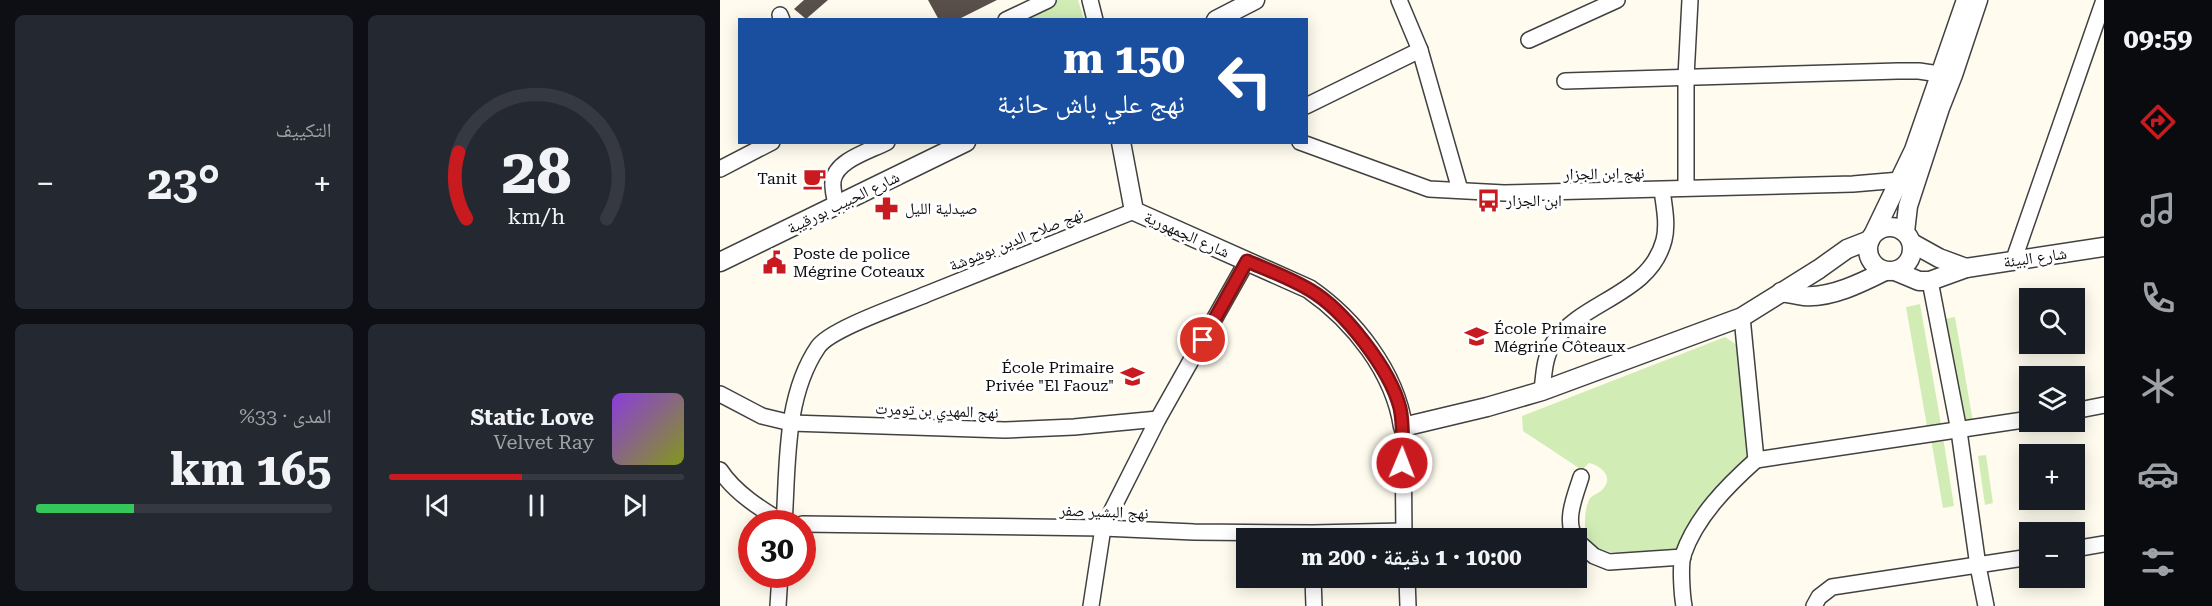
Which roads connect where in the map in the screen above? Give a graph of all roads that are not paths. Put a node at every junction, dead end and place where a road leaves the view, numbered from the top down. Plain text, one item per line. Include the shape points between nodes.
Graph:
1 (1048, 0) edge
2 (1090, 0) edge
3 (1255, 0) edge
4 (1399, 0) edge
5 (1617, 0) edge
6 (1690, 0) edge
7 (1966, 0) edge
8 (1978, 0) edge
9 (2104, 0) edge
10 (1010, 18) edge
11 (1094, 18) edge
12 (1220, 18) edge
13 (1529, 40) dead end
14 (1420, 51) junction
15 (1939, 74) junction
16 (1686, 77) junction
17 (1564, 81) dead end
18 (1308, 105) edge
19 (768, 144) edge
20 (882, 144) edge
21 (962, 144) edge
22 (1121, 144) edge
23 (1305, 144) edge
24 (720, 169) edge
25 (1908, 182) junction
26 (1686, 188) junction
27 (1460, 190) junction
28 (1662, 190) junction
29 (836, 205) junction
30 (1134, 211) junction
31 (1872, 237) junction
32 (1909, 237) junction
33 (2104, 247) edge
34 (2014, 260) junction
35 (1247, 261) junction
36 (720, 262) edge
37 (1966, 268) junction
38 (1890, 271) junction
39 (1930, 281) junction
40 (1781, 292) junction
41 (1742, 317) junction
42 (1542, 391) junction
43 (720, 394) edge
44 (2104, 405) edge
45 (2085, 409) edge
46 (1158, 420) junction
47 (2019, 420) edge
48 (791, 423) junction
49 (1403, 427) junction
50 (1959, 431) junction
51 (1756, 460) junction
52 (720, 470) edge
53 (1581, 477) dead end
54 (765, 510) edge
55 (785, 510) edge
56 (816, 524) edge
57 (1103, 528) junction
58 (1404, 528) edge
59 (1571, 528) edge
60 (1236, 533) edge
61 (2104, 544) edge
62 (2085, 547) edge
63 (1587, 550) edge
64 (1683, 557) junction
65 (2019, 559) edge
66 (1978, 566) junction
67 (779, 588) edge
68 (1314, 588) edge
69 (1407, 588) edge
70 (778, 606) edge
71 (1091, 606) edge
72 (1314, 606) edge
73 (1408, 606) edge
74 (1684, 606) edge
75 (1814, 606) edge
76 (1986, 606) edge

1 - 10 street
2 - 11 street
3 - 12 street
4 - 14 street
5 - 13 street
6 - 16 street
7 - 15 street
8 - 25 street via 1953,75
9 - 34 street
14 - 18 street
14 - 27 street
15 - 16 street via 1898,71
15 - 25 street via 1914,150
16 - 17 street
16 - 26 street
19 - 24 street
20 - 29 street via 836,172
21 - 29 street, شارع الحبيب بورقيبة
22 - 30 street, شارع الجمهورية
23 - 27 street, نهج ابن الجزار via 1429,189
25 - 26 street, نهج ابن الجزار
25 - 31 street
25 - 32 street
26 - 28 street, نهج ابن الجزار
27 - 28 street, نهج ابن الجزار
28 - 42 street via 1666,224 1658,257 1643,277 1566,328 1544,365
29 - 36 street, شارع الحبيب بورقيبة
30 - 35 street, شارع الجمهورية
30 - 48 street, نهج صلاح الدين بوشوشة via 841,330 819,345 797,396
31 - 32 street via 1892,227
31 - 38 street via 1870,259 1876,267
31 - 40 street
32 - 37 street via 1939,258
32 - 38 street via 1909,262
33 - 34 street, شارع البيئة
34 - 37 street, شارع البيئة
35 - 46 street
35 - 49 street, شارع الجمهورية via 1309,289 1342,316 1372,354 1395,395
37 - 39 street, شارع البيئة
38 - 39 street
38 - 40 street via 1817,295
39 - 50 street
40 - 41 street
41 - 42 street
41 - 51 street
42 - 49 street
43 - 48 street, نهج المهدي بن تومرت via 762,416
44 - 45 street
46 - 48 street, نهج المهدي بن تومرت via 1005,430
46 - 57 street
47 - 50 street
48 - 55 street, نهج صلاح الدين بوشوشة
49 - 58 street, شارع الجمهورية
50 - 51 street
50 - 66 street
51 - 64 street via 1712,504
52 - 54 street
53 - 59 street via 1570,518
56 - 57 street, نهج البشير صفر
57 - 60 street, نهج البشير صفر
57 - 71 street
61 - 62 street
63 - 64 street via 1609,562
64 - 74 street
65 - 66 street
66 - 75 street via 1832,587
66 - 76 street
67 - 70 street
68 - 72 street
69 - 73 street

